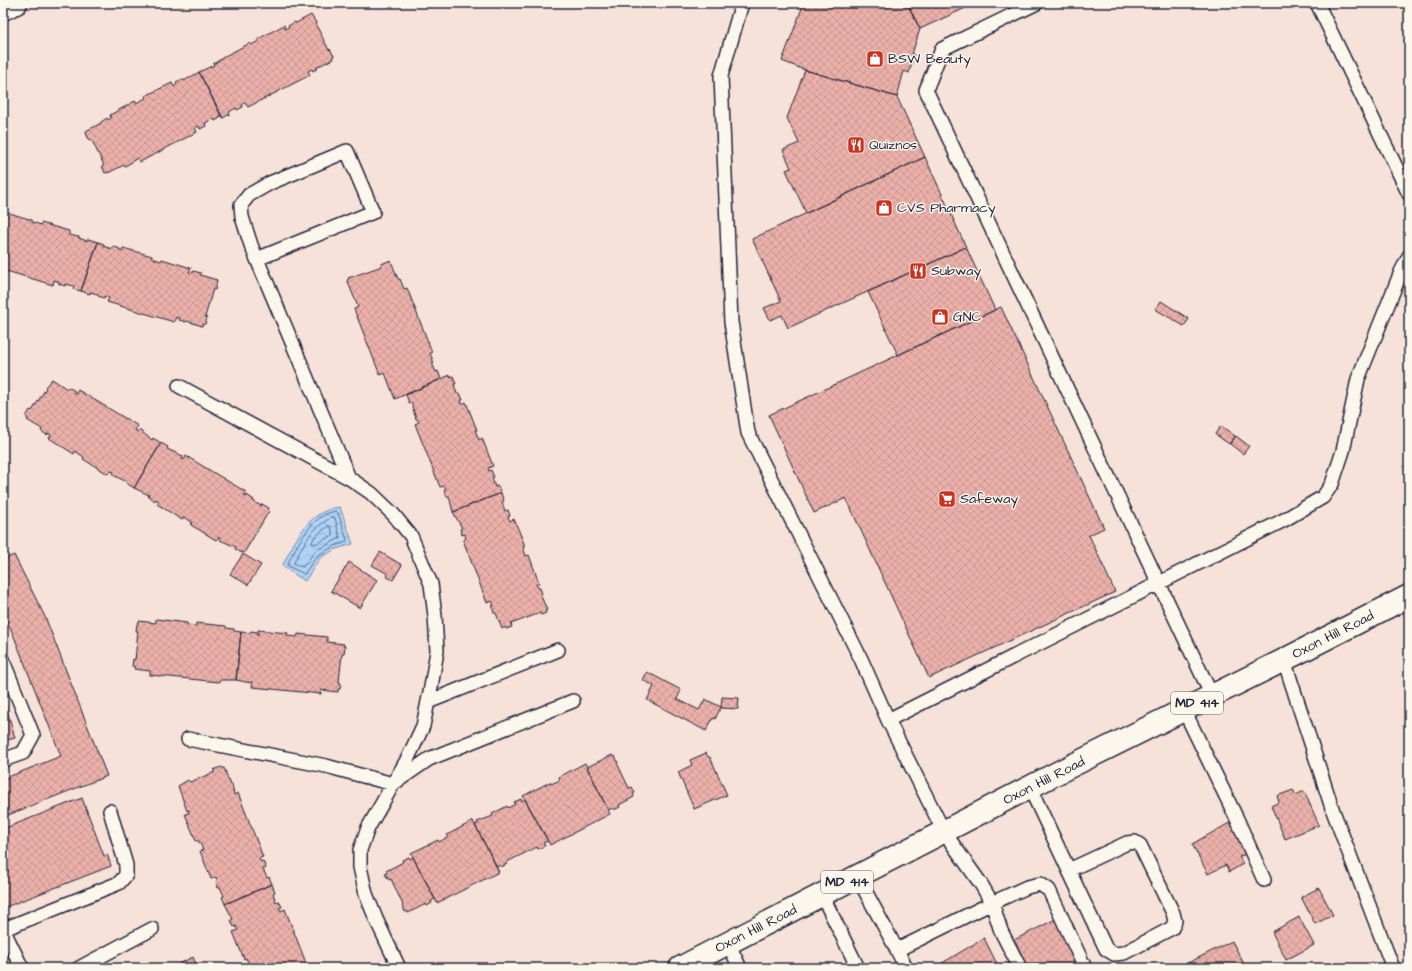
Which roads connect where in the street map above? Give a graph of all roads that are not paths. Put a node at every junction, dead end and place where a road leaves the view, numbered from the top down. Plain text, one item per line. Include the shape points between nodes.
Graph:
1 (16, 3) edge
2 (742, 3) edge
3 (1037, 3) edge
4 (1316, 3) edge
5 (3, 9) edge
6 (1409, 194) edge
7 (1409, 256) edge
8 (257, 259) junction
9 (179, 386) dead end
10 (349, 478) junction
11 (1160, 582) junction
12 (1409, 596) edge
13 (558, 650) dead end
14 (1284, 660) junction
15 (3, 661) edge
16 (1212, 696) junction
17 (574, 701) dead end
18 (428, 702) junction
19 (1184, 710) junction
20 (888, 720) junction
21 (188, 739) dead end
22 (3, 760) edge
23 (393, 784) junction
24 (1030, 788) junction
25 (110, 811) dead end
26 (944, 832) junction
27 (1069, 870) junction
28 (857, 876) junction
29 (1264, 880) dead end
30 (822, 895) junction
31 (992, 903) junction
32 (3, 929) edge
33 (152, 929) dead end
34 (728, 942) junction
35 (897, 950) junction
36 (22, 968) edge
37 (79, 968) edge
38 (399, 968) edge
39 (680, 968) edge
40 (740, 968) edge
41 (858, 968) edge
42 (906, 968) edge
43 (1020, 968) edge
44 (1085, 968) edge
45 (1392, 968) edge

1 - 5 main road
2 - 20 lane via 721,76 731,322 748,434 860,658
3 - 11 lane via 942,50 926,90
4 - 6 lane
7 - 11 lane via 1358,379 1343,451 1332,484 1323,497 1284,520
8 - 8 lane via 242,217 241,205 249,195 270,183 347,151 373,212
8 - 10 lane
9 - 10 lane
10 - 18 lane via 372,493 411,536 431,584 437,651
11 - 16 lane
11 - 20 lane
12 - 14 main road, Oxon Hill Road / MD 414
13 - 18 lane
14 - 16 main road, Oxon Hill Road / MD 414
14 - 45 lane via 1333,811
15 - 22 lane via 33,735 23,753
16 - 19 main road, Oxon Hill Road / MD 414
17 - 23 lane via 429,759
18 - 23 lane via 423,726
19 - 24 main road, Oxon Hill Road / MD 414
19 - 29 lane
20 - 26 lane
21 - 23 lane via 326,766
23 - 38 lane via 368,828 360,850 360,867 366,894
24 - 26 main road, Oxon Hill Road / MD 414
24 - 27 lane
25 - 32 lane via 126,865 126,875 119,883
26 - 28 main road, Oxon Hill Road / MD 414
26 - 31 lane
27 - 27 lane via 1106,948 1114,954 1124,953 1172,928 1175,921 1173,914 1140,845 1135,842 1126,843
28 - 30 main road, Oxon Hill Road / MD 414
28 - 35 lane
30 - 34 main road, Oxon Hill Road / MD 414
30 - 41 lane
31 - 35 lane
31 - 43 lane via 1001,931
31 - 44 lane via 1040,884 1049,890
32 - 36 lane
33 - 37 lane
34 - 39 main road, Oxon Hill Road / MD 414
34 - 40 lane
35 - 42 lane

